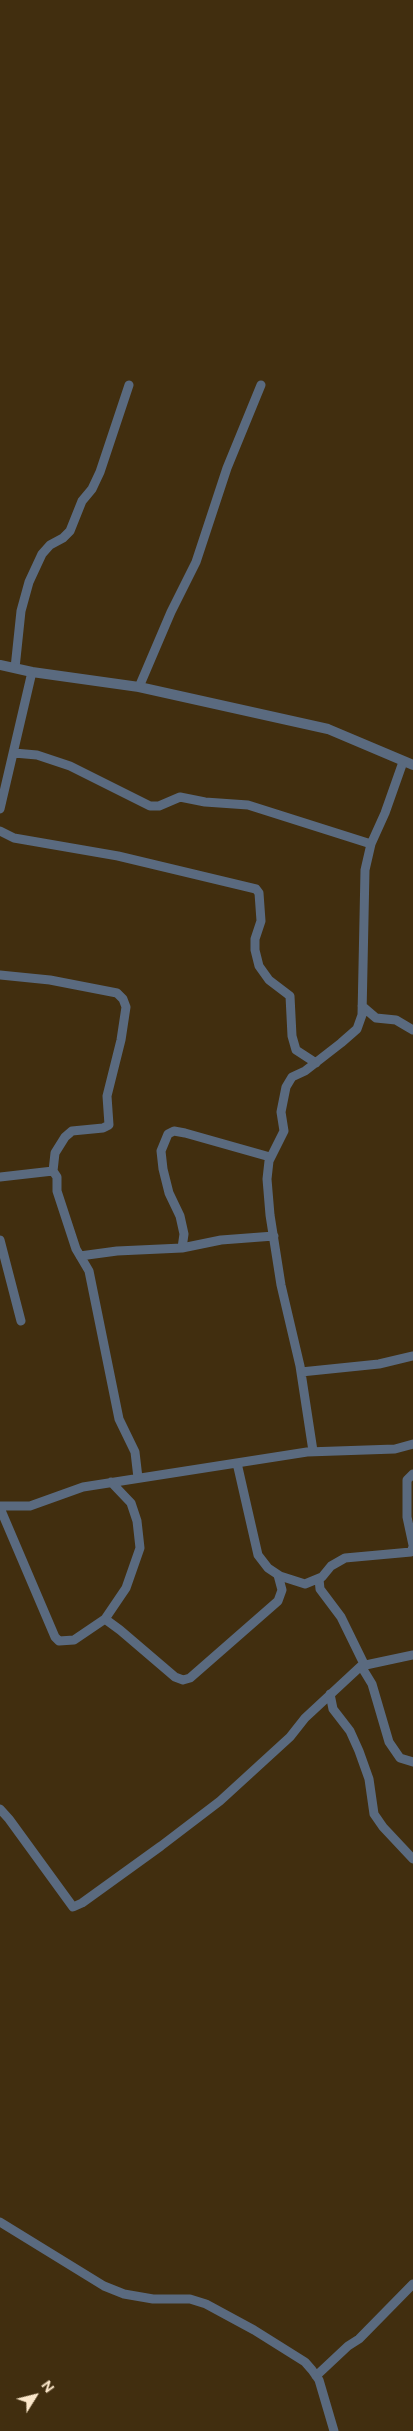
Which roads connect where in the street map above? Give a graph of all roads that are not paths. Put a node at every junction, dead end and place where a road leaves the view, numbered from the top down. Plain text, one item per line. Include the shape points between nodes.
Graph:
1 (129, 385) dead end
2 (261, 385) dead end
3 (0, 665) edge
4 (15, 668) junction
5 (32, 672) junction
6 (139, 687) junction
7 (14, 753) junction
8 (408, 764) edge
9 (0, 809) edge
10 (0, 831) edge
11 (371, 844) junction
12 (0, 975) edge
13 (362, 1006) junction
14 (413, 1030) edge
15 (316, 1063) junction
16 (270, 1157) junction
17 (53, 1172) junction
18 (0, 1177) edge
19 (274, 1236) junction
20 (0, 1240) edge
21 (182, 1248) junction
22 (80, 1256) junction
23 (21, 1321) dead end
24 (413, 1356) edge
25 (301, 1372) junction
26 (413, 1444) edge
27 (313, 1452) junction
28 (237, 1463) junction
29 (413, 1474) edge
30 (138, 1478) junction
31 (111, 1482) junction
32 (0, 1507) edge
33 (413, 1546) edge
34 (278, 1575) junction
35 (319, 1579) junction
36 (104, 1619) junction
37 (413, 1655) edge
38 (363, 1665) junction
39 (330, 1694) junction
40 (413, 1762) edge
41 (0, 1809) edge
42 (413, 1858) edge
43 (0, 2222) edge
44 (413, 2284) edge
45 (316, 2376) junction
46 (334, 2431) edge

1 - 4 street via 92,489 82,501 70,531 42,554 29,582 21,611
2 - 6 street via 227,468 196,562
3 - 4 street
4 - 5 street
5 - 6 street
5 - 7 street
6 - 8 street via 328,729
7 - 9 street
7 - 11 street via 37,755 70,766 150,806 159,806 180,797 248,805
8 - 11 street
10 - 15 street via 14,838 118,856 256,889 259,892 261,922 255,939 259,966 269,980 290,996 296,1050
11 - 13 street via 365,870
12 - 17 street via 50,980 117,993 126,1007 122,1040 107,1096 110,1122 102,1128 72,1131 64,1137 55,1153
13 - 14 street via 376,1018 396,1020
13 - 15 street via 357,1029
15 - 16 street via 292,1077 286,1087 281,1112 284,1131
16 - 19 street via 267,1179
16 - 21 street via 186,1133 174,1131 168,1134 161,1151 163,1169 169,1193 180,1216 184,1234
17 - 18 street
17 - 22 street
19 - 21 street via 221,1240
19 - 25 street via 281,1285
20 - 23 street
21 - 22 street
22 - 30 street via 89,1271 117,1409 135,1452
24 - 25 street via 379,1364
25 - 27 street
26 - 27 street via 395,1449
27 - 28 street
28 - 30 street
28 - 34 street via 258,1556
29 - 33 street via 407,1480 407,1517
30 - 31 street
31 - 32 street via 83,1487 30,1506
31 - 36 street via 131,1503 140,1548 126,1588
32 - 36 street via 55,1637 59,1641 74,1640
33 - 35 street via 411,1552 345,1558 331,1566
34 - 35 street via 305,1584
34 - 36 street via 282,1590 278,1601 190,1678 183,1680 155,1662
35 - 38 street via 320,1589 341,1617
37 - 38 street
38 - 39 street
38 - 40 street via 390,1742 400,1758
39 - 41 street via 290,1737 220,1800 82,1903 73,1906
39 - 42 street via 333,1709 360,1751 369,1779 374,1814
43 - 45 street via 104,2286 124,2294 153,2299 190,2299 206,2304 305,2362
44 - 45 street via 359,2339
45 - 46 street

